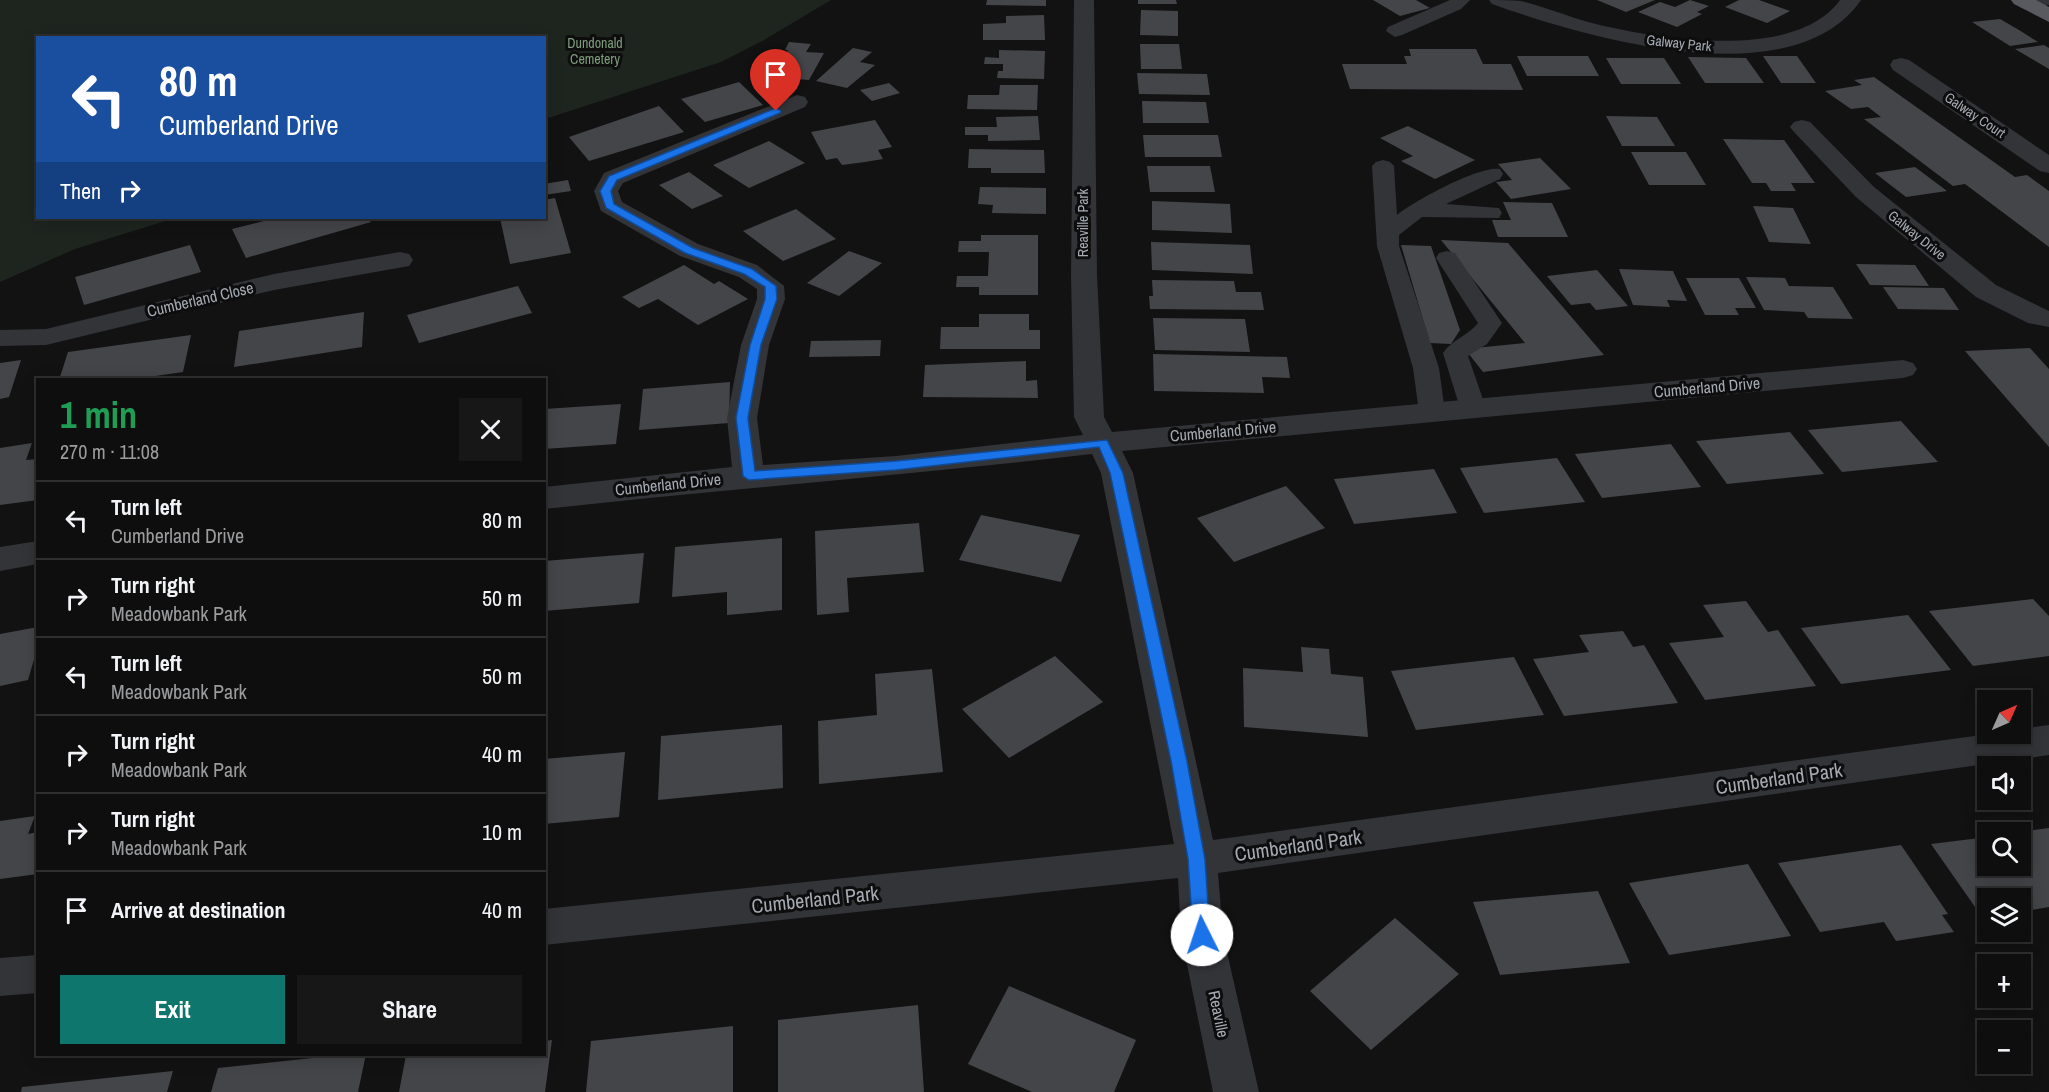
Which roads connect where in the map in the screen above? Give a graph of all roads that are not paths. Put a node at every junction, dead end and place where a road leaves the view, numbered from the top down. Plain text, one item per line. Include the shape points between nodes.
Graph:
1 (1084, 0) edge
2 (1461, 0) edge
3 (1498, 0) edge
4 (1851, 0) edge
5 (2049, 0) edge
6 (2024, 2) edge
7 (2049, 16) edge
8 (1395, 31) dead end
9 (1901, 64) dead end
10 (797, 102) dead end
11 (1802, 127) dead end
12 (1383, 166) dead end
13 (2049, 166) edge
14 (1492, 174) dead end
15 (1417, 210) junction
16 (1491, 213) dead end
17 (1387, 233) junction
18 (1447, 258) dead end
19 (400, 260) dead end
20 (2049, 319) edge
21 (0, 338) edge
22 (1903, 369) dead end
23 (1473, 408) junction
24 (1432, 412) junction
25 (1103, 443) junction
26 (749, 476) junction
27 (546, 498) edge
28 (36, 552) edge
29 (0, 559) edge
30 (2049, 740) edge
31 (1197, 859) junction
32 (546, 927) edge
33 (36, 974) edge
34 (0, 977) edge
35 (1236, 1092) edge

1 - 25 street, Reaville Park via 1083,263 1089,417
2 - 8 lane
3 - 4 street, Galway Park via 1623,37 1692,47 1745,47 1796,38 1825,27
5 - 6 lane
6 - 7 highway
9 - 13 street, Galway Court
10 - 26 street via 613,178 606,191 610,206 689,250 748,271 770,286 771,299 755,345 742,418
11 - 20 street, Galway Drive via 1865,192 1986,291
12 - 17 lane
14 - 15 lane
15 - 16 lane
15 - 17 lane
17 - 24 lane via 1426,368
18 - 23 lane via 1490,323 1478,339 1455,353
19 - 21 street, Cumberland Close via 274,282 46,337
22 - 23 street, Cumberland Drive
23 - 24 street, Cumberland Drive
24 - 25 street, Cumberland Drive
25 - 26 street, Cumberland Drive via 896,466
25 - 31 street, Reaville via 1117,473
26 - 27 street, Cumberland Drive
28 - 29 street
30 - 31 street, Cumberland Park
31 - 32 street, Cumberland Park
31 - 35 street, Reaville via 1202,935
33 - 34 street

